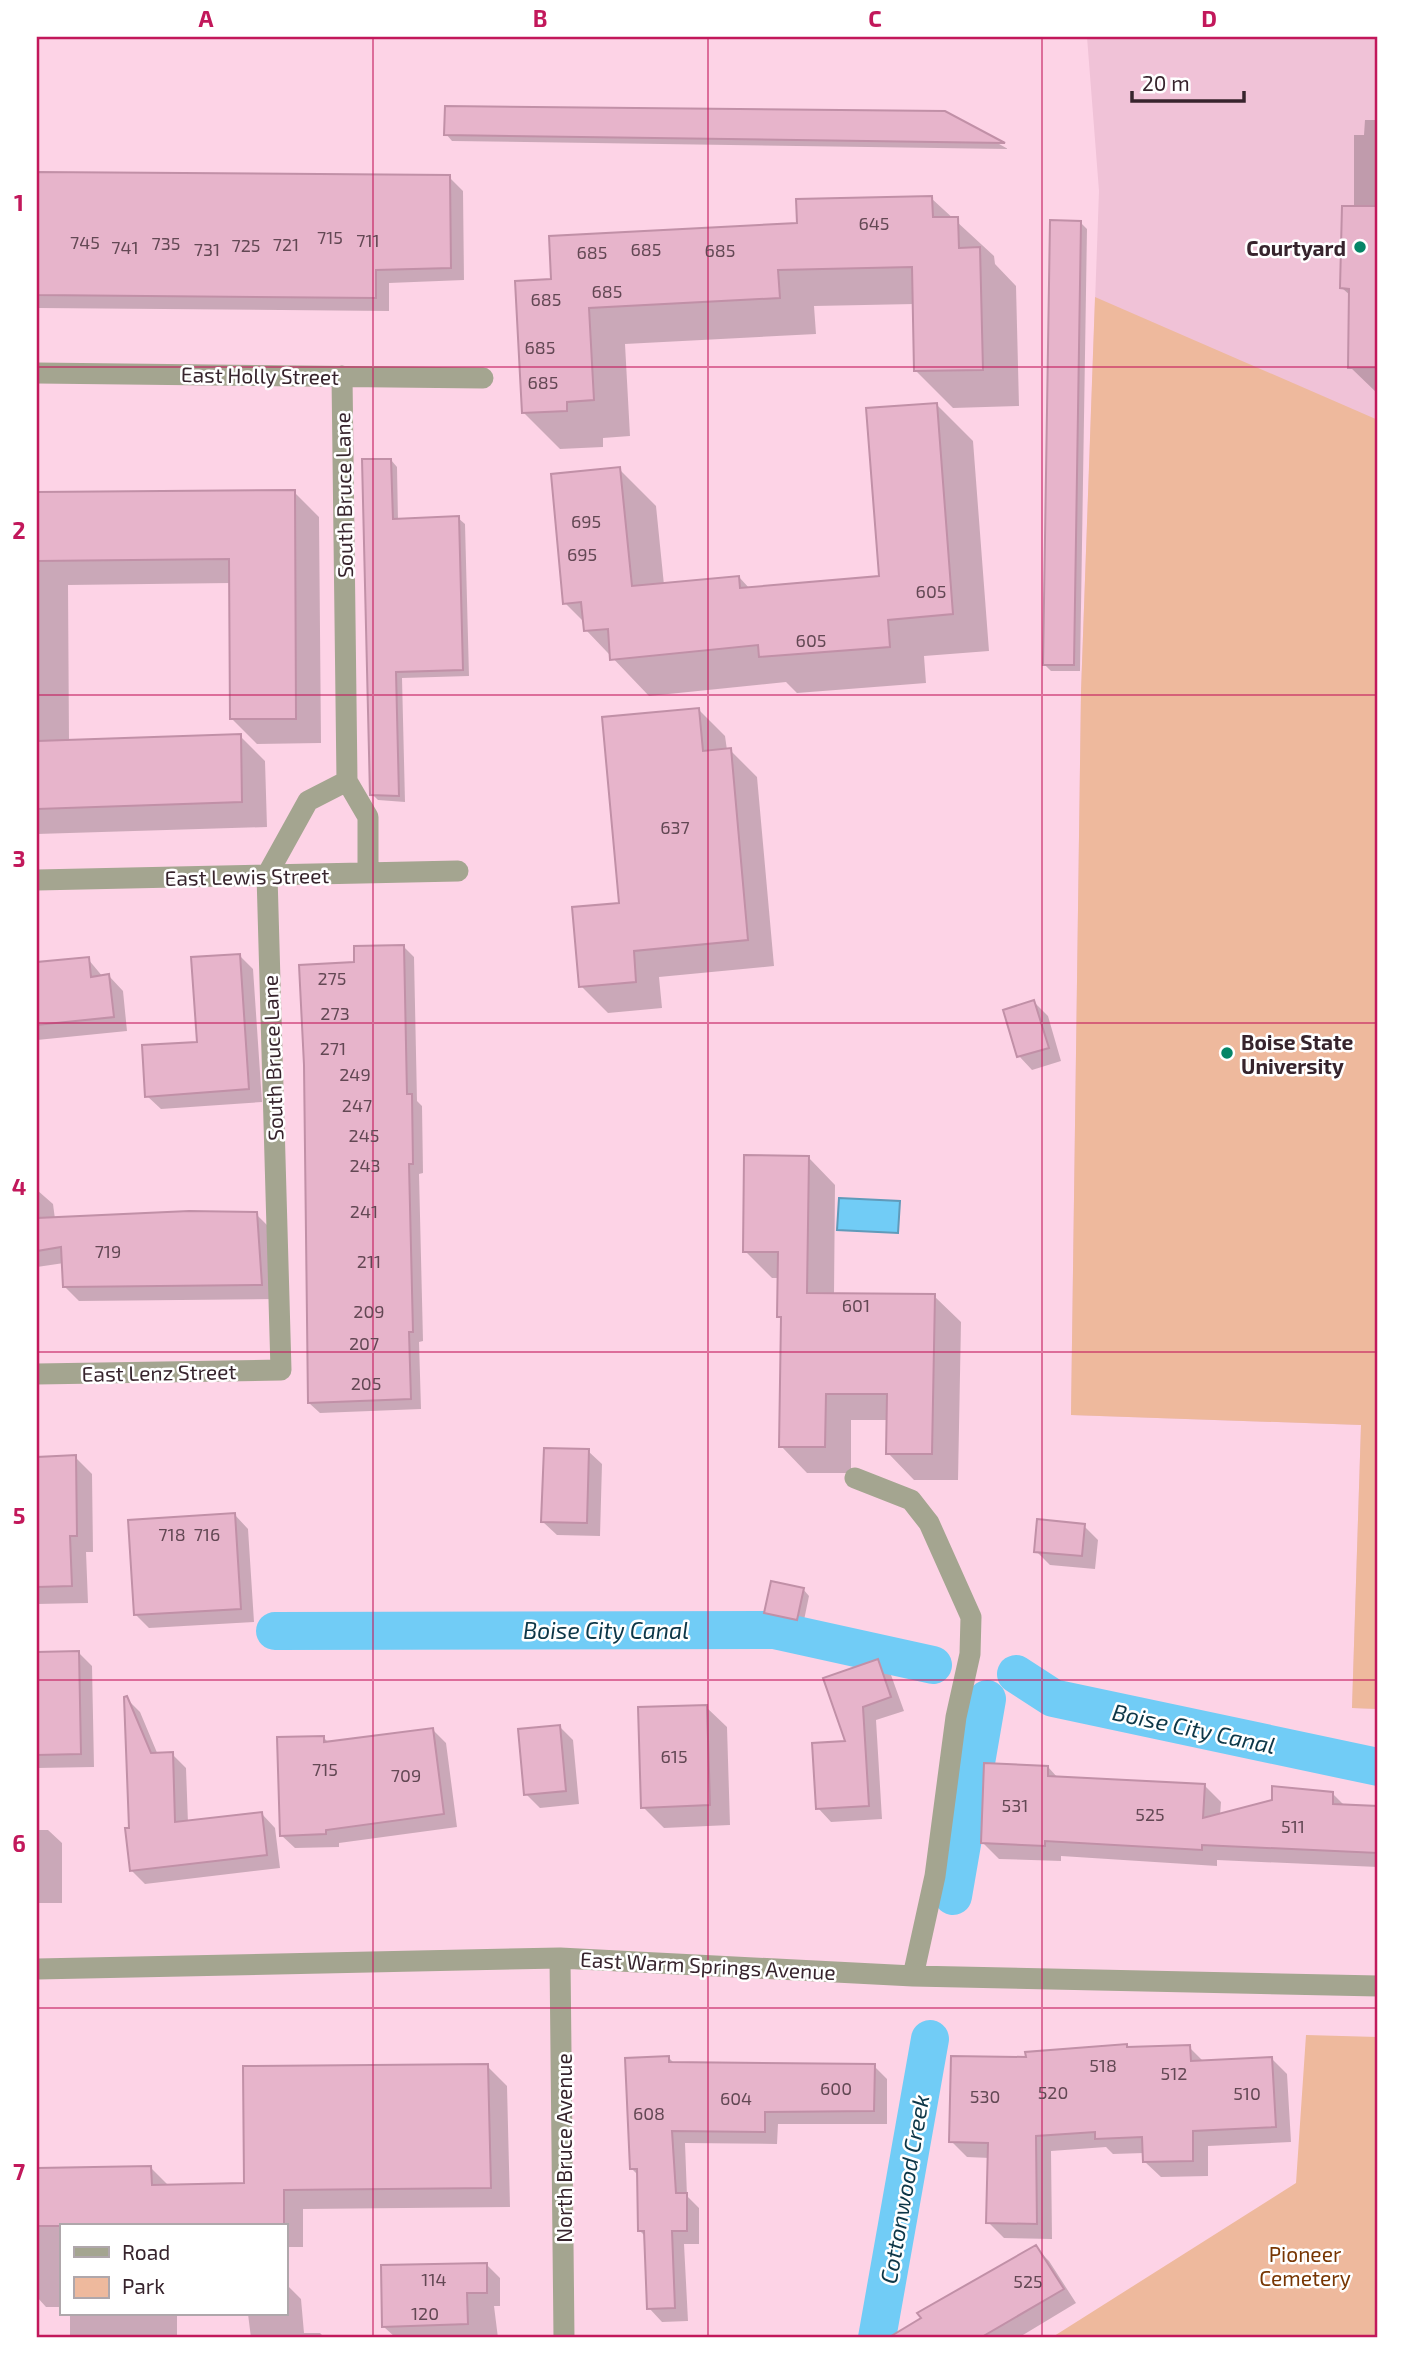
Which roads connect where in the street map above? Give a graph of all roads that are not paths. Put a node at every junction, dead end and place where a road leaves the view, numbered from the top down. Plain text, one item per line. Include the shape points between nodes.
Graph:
1 (37, 373) edge
2 (342, 376) junction
3 (484, 378) dead end
4 (346, 781) junction
5 (458, 871) dead end
6 (368, 873) junction
7 (267, 875) junction
8 (37, 880) edge
9 (281, 1370) joint
10 (37, 1374) edge
11 (855, 1478) dead end
12 (560, 1958) junction
13 (37, 1969) edge
14 (913, 1976) junction
15 (1378, 1986) edge
16 (564, 2338) edge

1 - 2 street, East Holly Street
2 - 3 street, East Holly Street
2 - 4 street, South Bruce Lane
4 - 6 street via 368,817
4 - 7 street via 307,801
5 - 6 street, East Lewis Street
6 - 7 street, East Lewis Street
7 - 8 street, East Lewis Street
7 - 9 street, South Bruce Lane
9 - 10 street, East Lenz Street
11 - 14 street via 911,1500 929,1523 971,1618 970,1654 956,1717 935,1876
12 - 13 street, East Warm Springs Avenue
12 - 14 street, East Warm Springs Avenue
12 - 16 street, North Bruce Avenue
14 - 15 street, East Warm Springs Avenue

